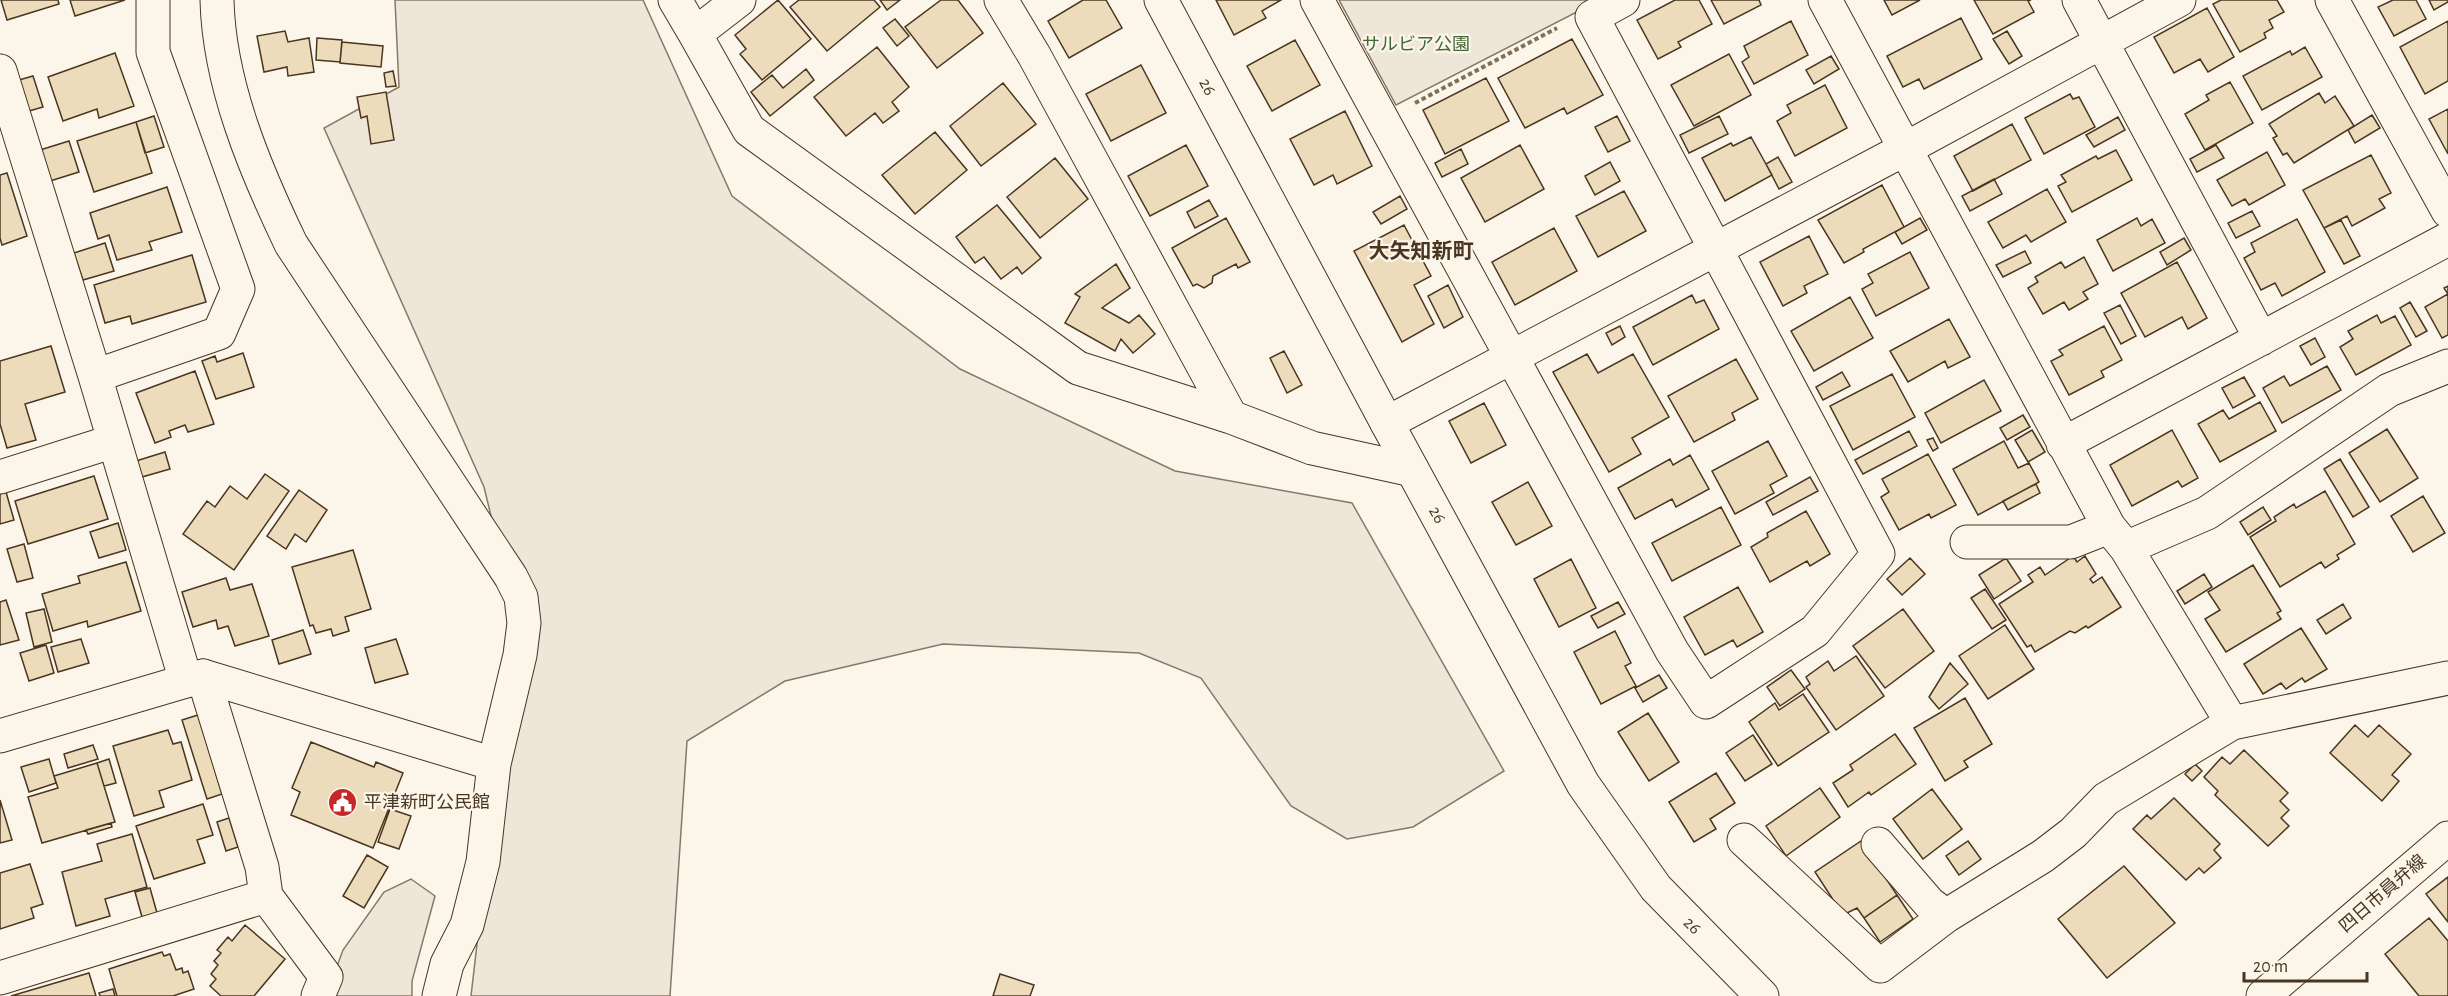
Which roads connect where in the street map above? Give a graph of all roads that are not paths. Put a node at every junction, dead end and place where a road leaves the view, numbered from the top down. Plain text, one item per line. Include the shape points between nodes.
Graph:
1 (153, 0) edge
2 (217, 0) edge
3 (675, 0) edge
4 (739, 0) edge
5 (1001, 0) edge
6 (1161, 0) edge
7 (1317, 0) edge
8 (1623, 0) edge
9 (1825, 0) edge
10 (2079, 0) edge
11 (2179, 0) edge
12 (2332, 0) edge
13 (695, 34) junction
14 (2103, 43) junction
15 (0, 71) edge
16 (1905, 149) junction
17 (2448, 212) edge
18 (2448, 239) edge
19 (1717, 249) junction
20 (2261, 339) junction
21 (1510, 357) junction
22 (2448, 366) edge
23 (95, 376) junction
24 (1231, 417) junction
25 (1387, 423) junction
26 (114, 441) junction
27 (2063, 444) junction
28 (1412, 470) junction
29 (0, 477) edge
30 (2118, 538) junction
31 (1967, 542) dead end
32 (194, 678) junction
33 (2448, 678) edge
34 (2232, 723) junction
35 (0, 736) edge
36 (494, 764) junction
37 (2448, 838) edge
38 (1744, 840) dead end
39 (1878, 844) dead end
40 (266, 896) junction
41 (1946, 915) junction
42 (0, 978) edge
43 (318, 996) edge
44 (439, 996) edge
45 (1762, 996) edge
46 (2263, 996) edge

1 - 23 street via 153,52 238,289 219,333
2 - 36 street via 218,30 241,121 291,244 512,577 521,597 524,623 520,655
3 - 13 street
4 - 13 street
5 - 24 street
6 - 25 street, 26
7 - 21 street
8 - 19 street via 1592,17
9 - 16 street
10 - 14 street
11 - 14 street
12 - 17 street
13 - 24 street via 749,130 1068,361 1078,368
14 - 16 street
14 - 20 street
15 - 23 street
16 - 19 street
16 - 27 street
18 - 20 street
19 - 21 street
19 - 21 street via 1878,554 1815,631 1706,702 1672,651
20 - 27 street
21 - 25 street
22 - 30 street via 2389,390 2207,513
23 - 26 street
24 - 28 street via 1312,448
25 - 28 street, 26
26 - 29 street
26 - 32 street
27 - 30 street
28 - 45 street, 26 via 1583,784 1656,888
30 - 31 street
30 - 34 street
32 - 35 street
32 - 36 street
32 - 40 street via 262,867
33 - 34 street
34 - 41 street via 2106,799 2073,833 2043,856
36 - 44 street via 483,861 467,925 447,964
37 - 46 street, 四日市員弁線
38 - 41 street via 1880,966
39 - 41 street via 1929,903
40 - 42 street
40 - 43 street via 326,977

